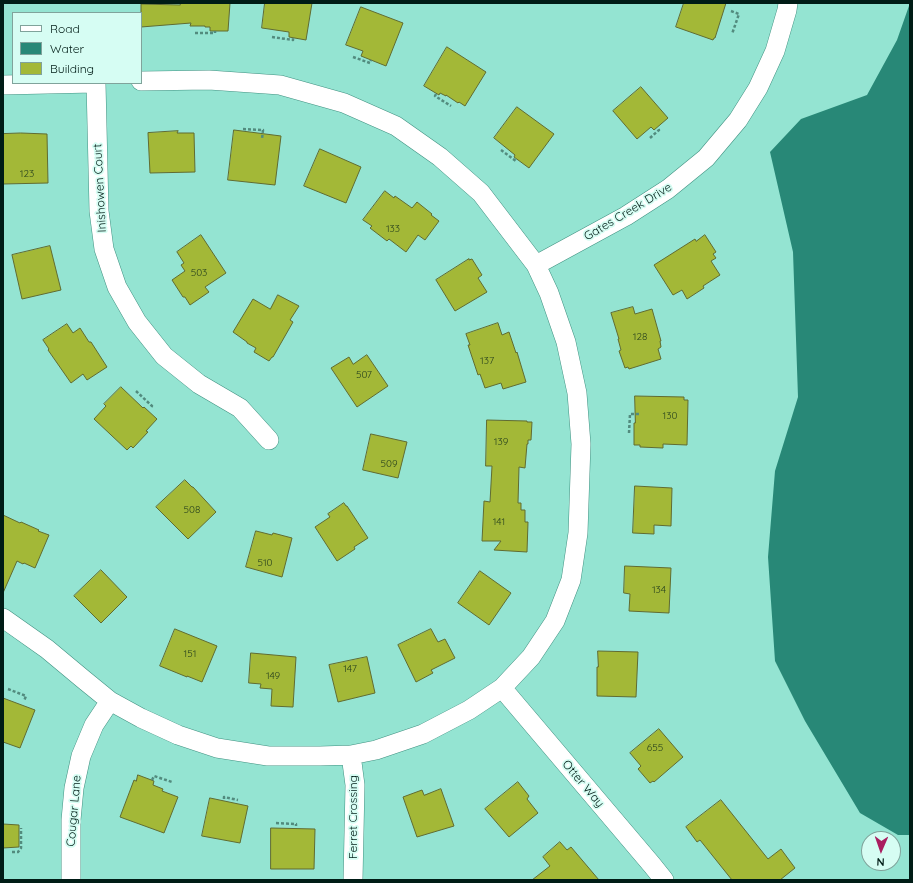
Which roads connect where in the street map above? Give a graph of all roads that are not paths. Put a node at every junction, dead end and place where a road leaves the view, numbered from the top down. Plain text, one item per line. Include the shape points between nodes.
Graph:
1 (788, 3) edge
2 (142, 81) edge
3 (49, 84) edge
4 (95, 84) edge
5 (3, 85) edge
6 (536, 265) junction
7 (269, 440) dead end
8 (3, 618) edge
9 (502, 688) junction
10 (110, 701) junction
11 (351, 755) junction
12 (70, 880) edge
13 (353, 880) edge
14 (664, 880) edge

1 - 6 street, Gates Creek Drive via 775,51 758,88 738,120 706,158 668,189 626,216
2 - 6 street via 209,80 280,85 344,103 396,126 440,157 481,193
3 - 5 street
4 - 7 street, Inishowen Court via 99,211 104,249 117,287 137,322 164,356 198,384 240,408
6 - 9 street via 550,293 566,342 577,393 581,444 578,533 571,580 555,621 531,657
8 - 10 street via 47,649
9 - 11 street via 469,710 423,734 376,750
9 - 14 street, Otter Way
10 - 11 street via 178,735 217,748 268,756
10 - 12 street, Cougar Lane via 94,725 79,762 71,820
11 - 13 street, Ferret Crossing via 355,785

